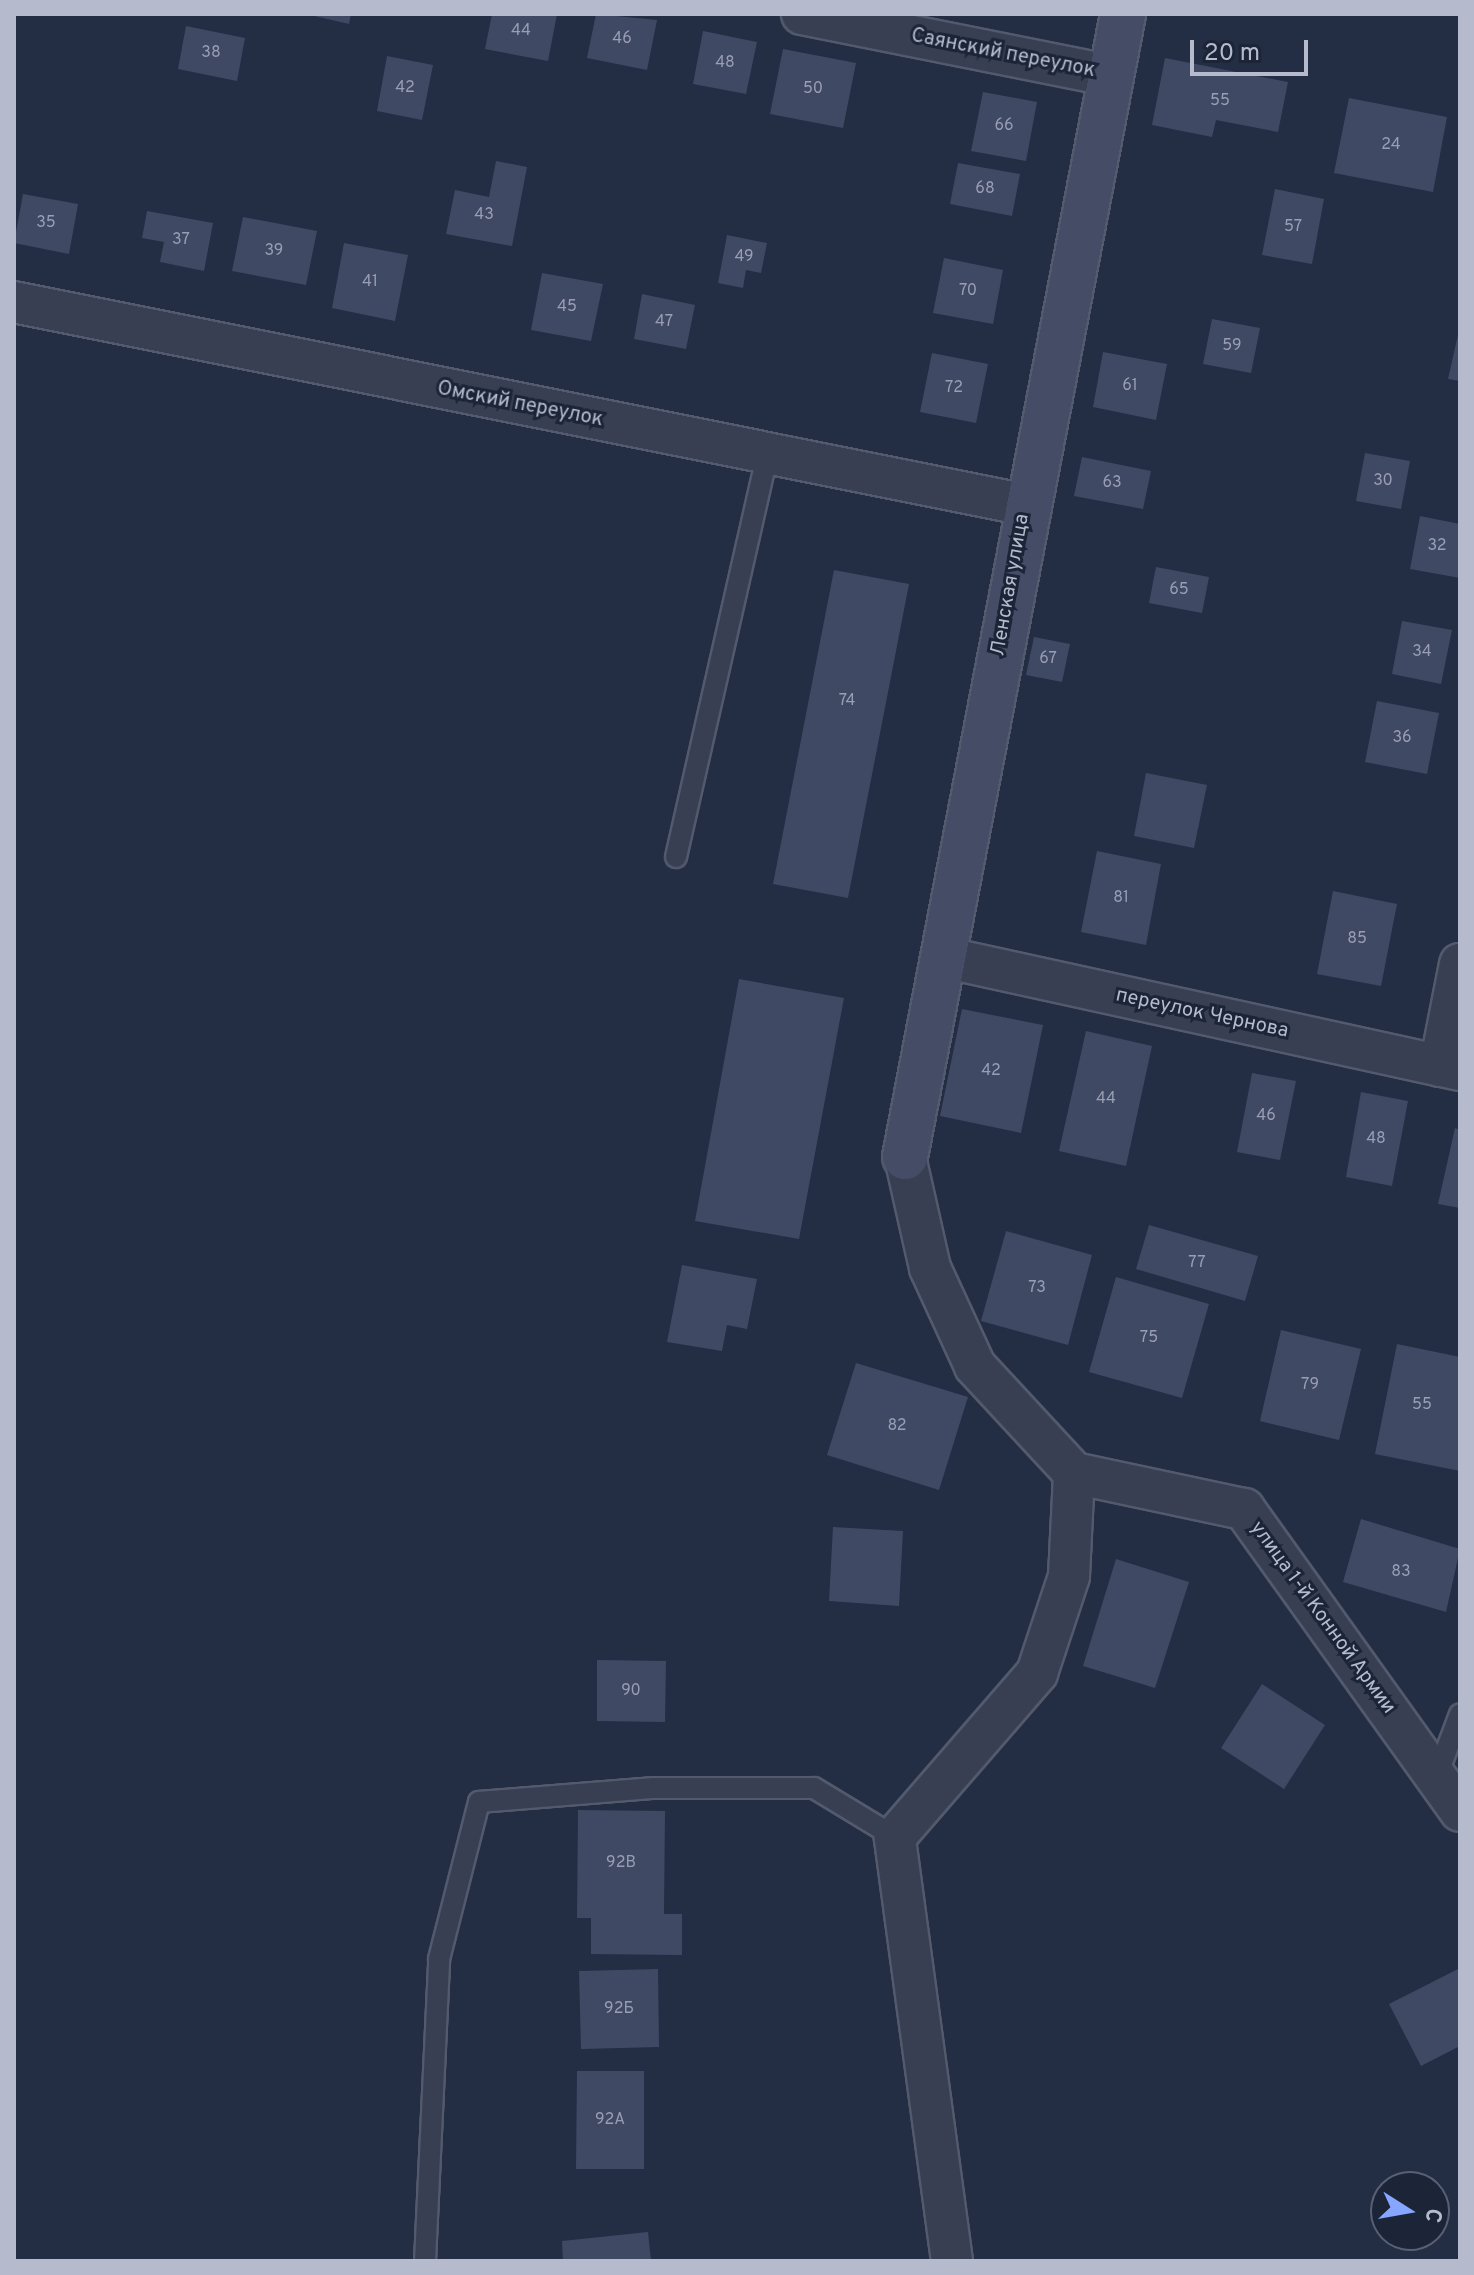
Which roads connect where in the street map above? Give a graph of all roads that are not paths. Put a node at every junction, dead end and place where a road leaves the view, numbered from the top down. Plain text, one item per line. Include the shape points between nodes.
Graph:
1 (802, 14) edge
2 (1123, 14) edge
3 (1111, 76) junction
4 (14, 302) edge
5 (767, 455) junction
6 (1026, 505) junction
7 (676, 857) dead end
8 (943, 957) junction
9 (1460, 964) edge
10 (1450, 1068) edge
11 (905, 1157) joint
12 (1074, 1473) junction
13 (1460, 1714) edge
14 (1436, 1778) junction
15 (1460, 1811) edge
16 (895, 1837) junction
17 (425, 2261) edge
18 (952, 2261) edge

1 - 3 street, Саянский переулок
2 - 3 street, Ленская улица
3 - 6 street, Ленская улица
4 - 5 street, Омский переулок
5 - 6 street, Омский переулок
5 - 7 lane
6 - 8 street, Ленская улица
8 - 10 street, переулок Чернова
8 - 11 street, Ленская улица
9 - 10 street
11 - 12 street via 930,1268 975,1366
12 - 14 street, улица 1-й Конной Армии via 1244,1509
12 - 16 street via 1069,1576 1037,1673
13 - 14 lane
14 - 15 street, улица 1-й Конной Армии
16 - 17 lane via 814,1788 654,1788 479,1802 439,1959
16 - 18 street

